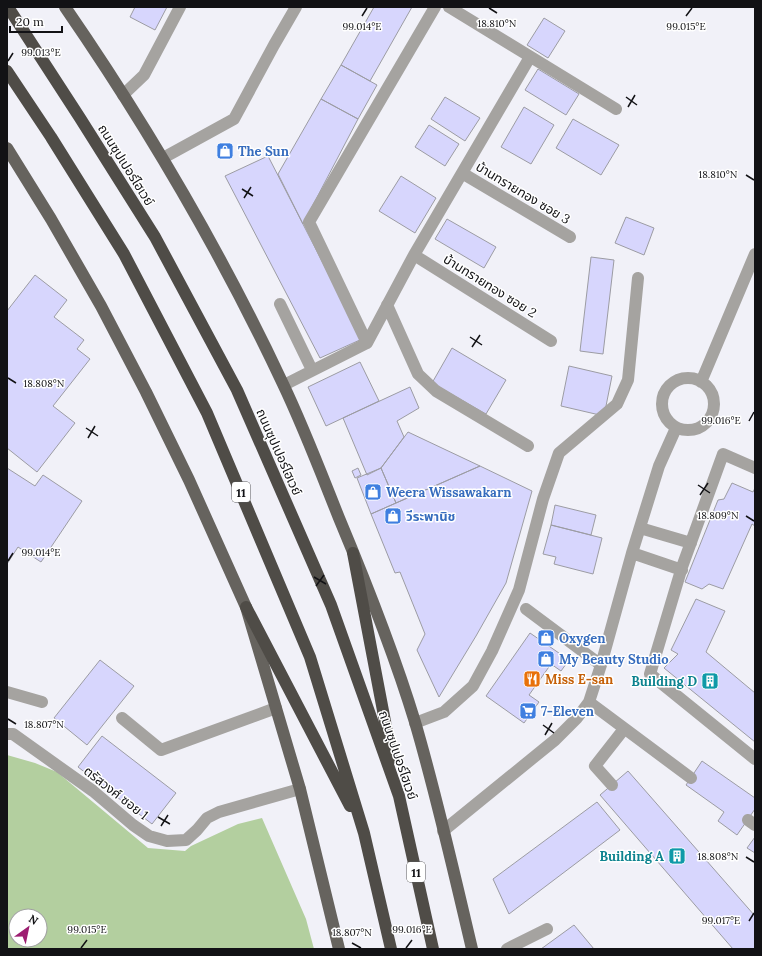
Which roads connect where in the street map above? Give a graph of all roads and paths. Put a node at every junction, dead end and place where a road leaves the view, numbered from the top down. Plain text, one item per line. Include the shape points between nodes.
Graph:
1 (8, 7) edge
2 (64, 7) edge
3 (180, 7) edge
4 (296, 7) edge
5 (435, 7) edge
6 (449, 7) edge
7 (530, 57) junction
8 (7, 71) edge
9 (123, 95) junction
10 (616, 109) dead end
11 (7, 148) edge
12 (163, 158) junction
13 (462, 173) junction
14 (570, 237) dead end
15 (755, 254) edge
16 (414, 255) junction
17 (638, 278) dead end
18 (280, 304) dead end
19 (387, 305) junction
20 (551, 341) dead end
21 (367, 343) junction
22 (312, 370) junction
23 (701, 382) junction
24 (284, 385) junction
25 (676, 428) junction
26 (528, 446) dead end
27 (755, 468) edge
28 (640, 528) junction
29 (691, 543) junction
30 (354, 553) junction
31 (632, 553) junction
32 (682, 570) junction
33 (246, 607) junction
34 (526, 609) dead end
35 (601, 665) junction
36 (7, 692) edge
37 (42, 702) dead end
38 (589, 702) junction
39 (276, 708) junction
40 (122, 718) dead end
41 (415, 723) junction
42 (624, 729) junction
43 (7, 734) edge
44 (755, 759) edge
45 (691, 778) dead end
46 (612, 785) dead end
47 (300, 789) junction
48 (399, 796) junction
49 (443, 831) junction
50 (364, 833) junction
51 (547, 929) dead end
52 (339, 949) edge
53 (391, 949) edge
54 (433, 949) edge
55 (472, 949) edge
56 (507, 949) edge

1 - 48 highway, ถนนซุปเปอร์ไฮเวย์ / 11 via 155,237 237,390 331,605
2 - 9 main road
3 - 9 street via 144,75
4 - 12 street via 234,119
5 - 21 street via 309,222
6 - 7 street
7 - 10 street
7 - 13 street
8 - 50 highway, 11 via 124,254 207,413 310,656
9 - 12 main road
11 - 33 main road via 101,306 146,392
12 - 24 main road via 230,278
13 - 14 street, บ้านทรายทอง ซอย 3
13 - 16 street
15 - 23 street
16 - 19 street
16 - 20 street, บ้านทรายทอง ซอย 2
17 - 41 street via 628,380 617,404 560,453 543,499 519,590 492,651 473,686 444,712
18 - 22 street
19 - 21 street
19 - 26 street via 418,374 436,391
21 - 22 street
22 - 24 street
23 - 25 street via 712,394 714,402 710,418 705,424 691,430
23 - 25 street via 681,379 670,385 665,392 662,400 664,416
24 - 30 main road
25 - 28 street via 659,466
27 - 29 street via 723,454
28 - 29 street
28 - 31 street
29 - 32 street
30 - 41 main road
30 - 48 highway
31 - 32 street
31 - 35 street
32 - 44 street via 650,674
33 - 39 main road
33 - 50 highway
34 - 35 street
35 - 38 street
36 - 37 street
38 - 42 street
38 - 49 street via 555,740
39 - 40 street via 161,750
39 - 47 main road
41 - 49 main road
42 - 45 street
42 - 46 street via 595,766
43 - 47 street, ตรัสวงศ์ ซอย 1 via 13,734 93,791 149,836 167,841 186,840 207,818 219,812
47 - 52 main road
48 - 54 highway, ถนนซุปเปอร์ไฮเวย์ / 11
49 - 55 main road
50 - 53 highway, 11
51 - 56 street

